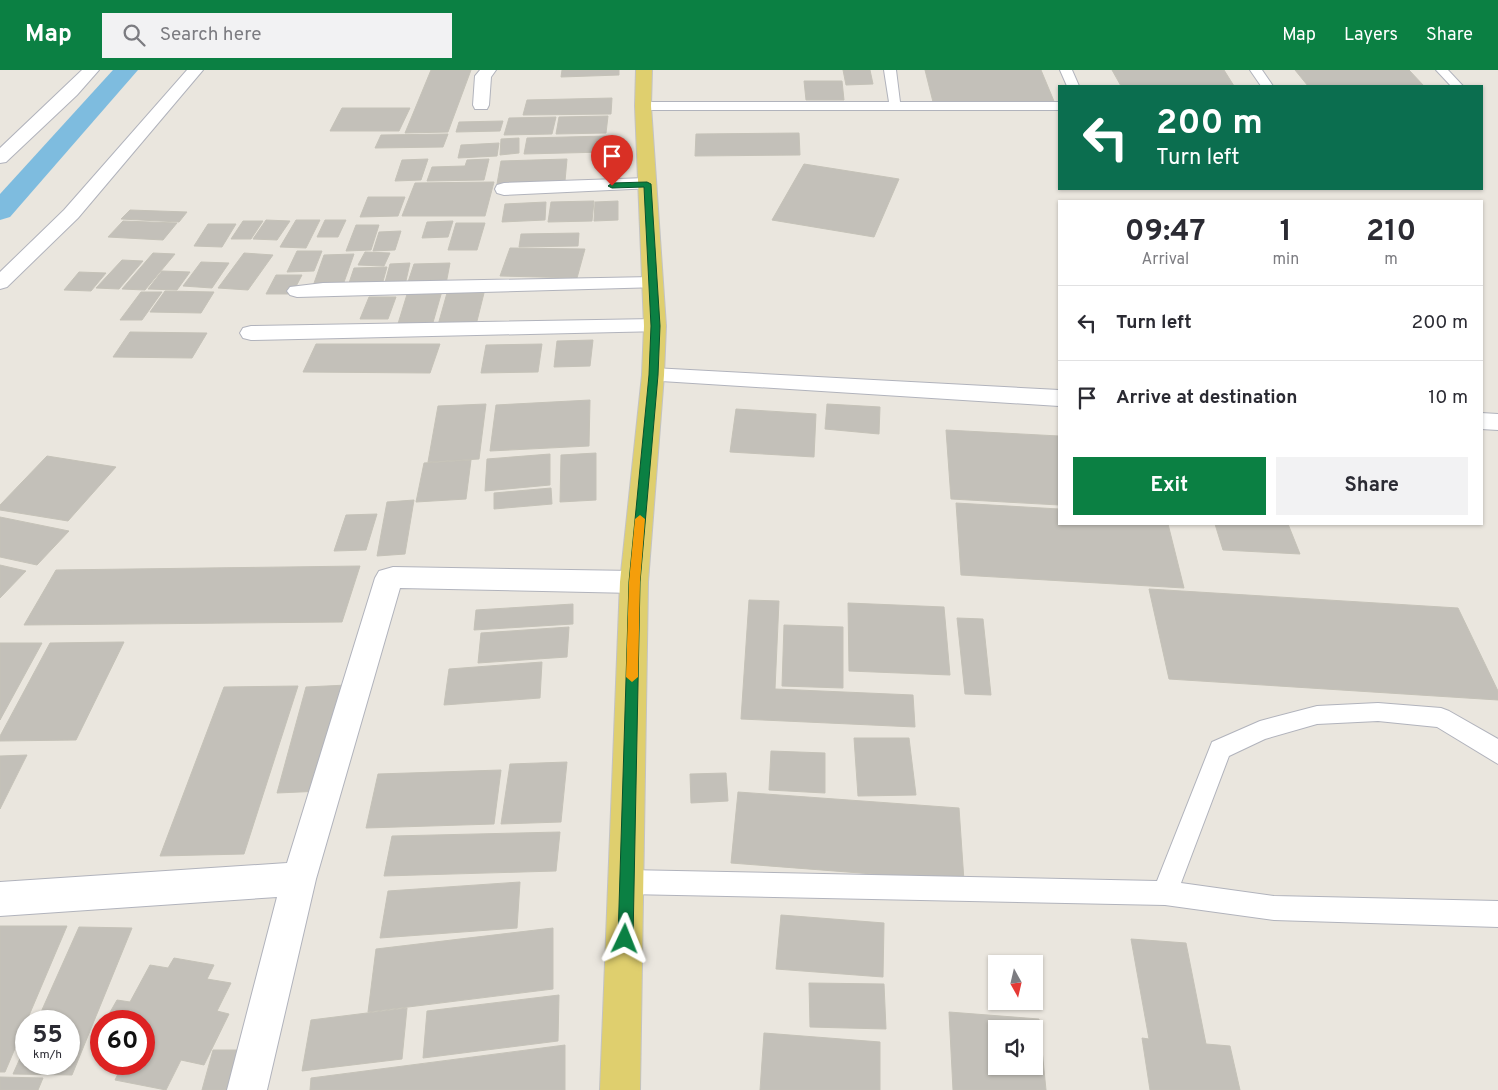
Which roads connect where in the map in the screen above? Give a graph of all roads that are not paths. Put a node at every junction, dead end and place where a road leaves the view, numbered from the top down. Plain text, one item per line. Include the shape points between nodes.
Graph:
1 (91, 70) edge
2 (195, 70) edge
3 (488, 70) edge
4 (644, 70) edge
5 (890, 70) edge
6 (1066, 70) edge
7 (1256, 70) edge
8 (1442, 70) edge
9 (1073, 85) edge
10 (1266, 85) edge
11 (1456, 85) edge
12 (481, 105) dead end
13 (643, 106) junction
14 (895, 106) junction
15 (1058, 106) edge
16 (0, 158) edge
17 (647, 184) junction
18 (504, 189) dead end
19 (0, 283) edge
20 (653, 283) junction
21 (298, 292) dead end
22 (655, 326) junction
23 (251, 333) dead end
24 (653, 375) junction
25 (1058, 398) edge
26 (1483, 421) edge
27 (1498, 422) edge
28 (634, 582) junction
29 (1498, 754) edge
30 (299, 879) junction
31 (627, 882) junction
32 (1165, 893) junction
33 (0, 899) edge
34 (1498, 914) edge
35 (247, 1090) edge
36 (620, 1090) edge

1 - 16 street
2 - 19 street via 71,214
3 - 12 street via 483,76
4 - 13 main road
5 - 14 lane
6 - 9 lane
7 - 10 lane
8 - 11 lane
13 - 14 lane
13 - 17 main road
14 - 15 lane
17 - 18 street
17 - 20 main road
20 - 21 street
20 - 22 main road
22 - 23 street
22 - 24 main road
24 - 25 street
24 - 28 main road
26 - 27 street
28 - 30 street via 389,578
28 - 31 main road
29 - 32 lane via 1441,718 1414,715 1378,712 1317,715 1260,731 1220,748
30 - 33 street
30 - 35 street
31 - 32 lane
31 - 36 main road
32 - 34 lane via 1274,908

